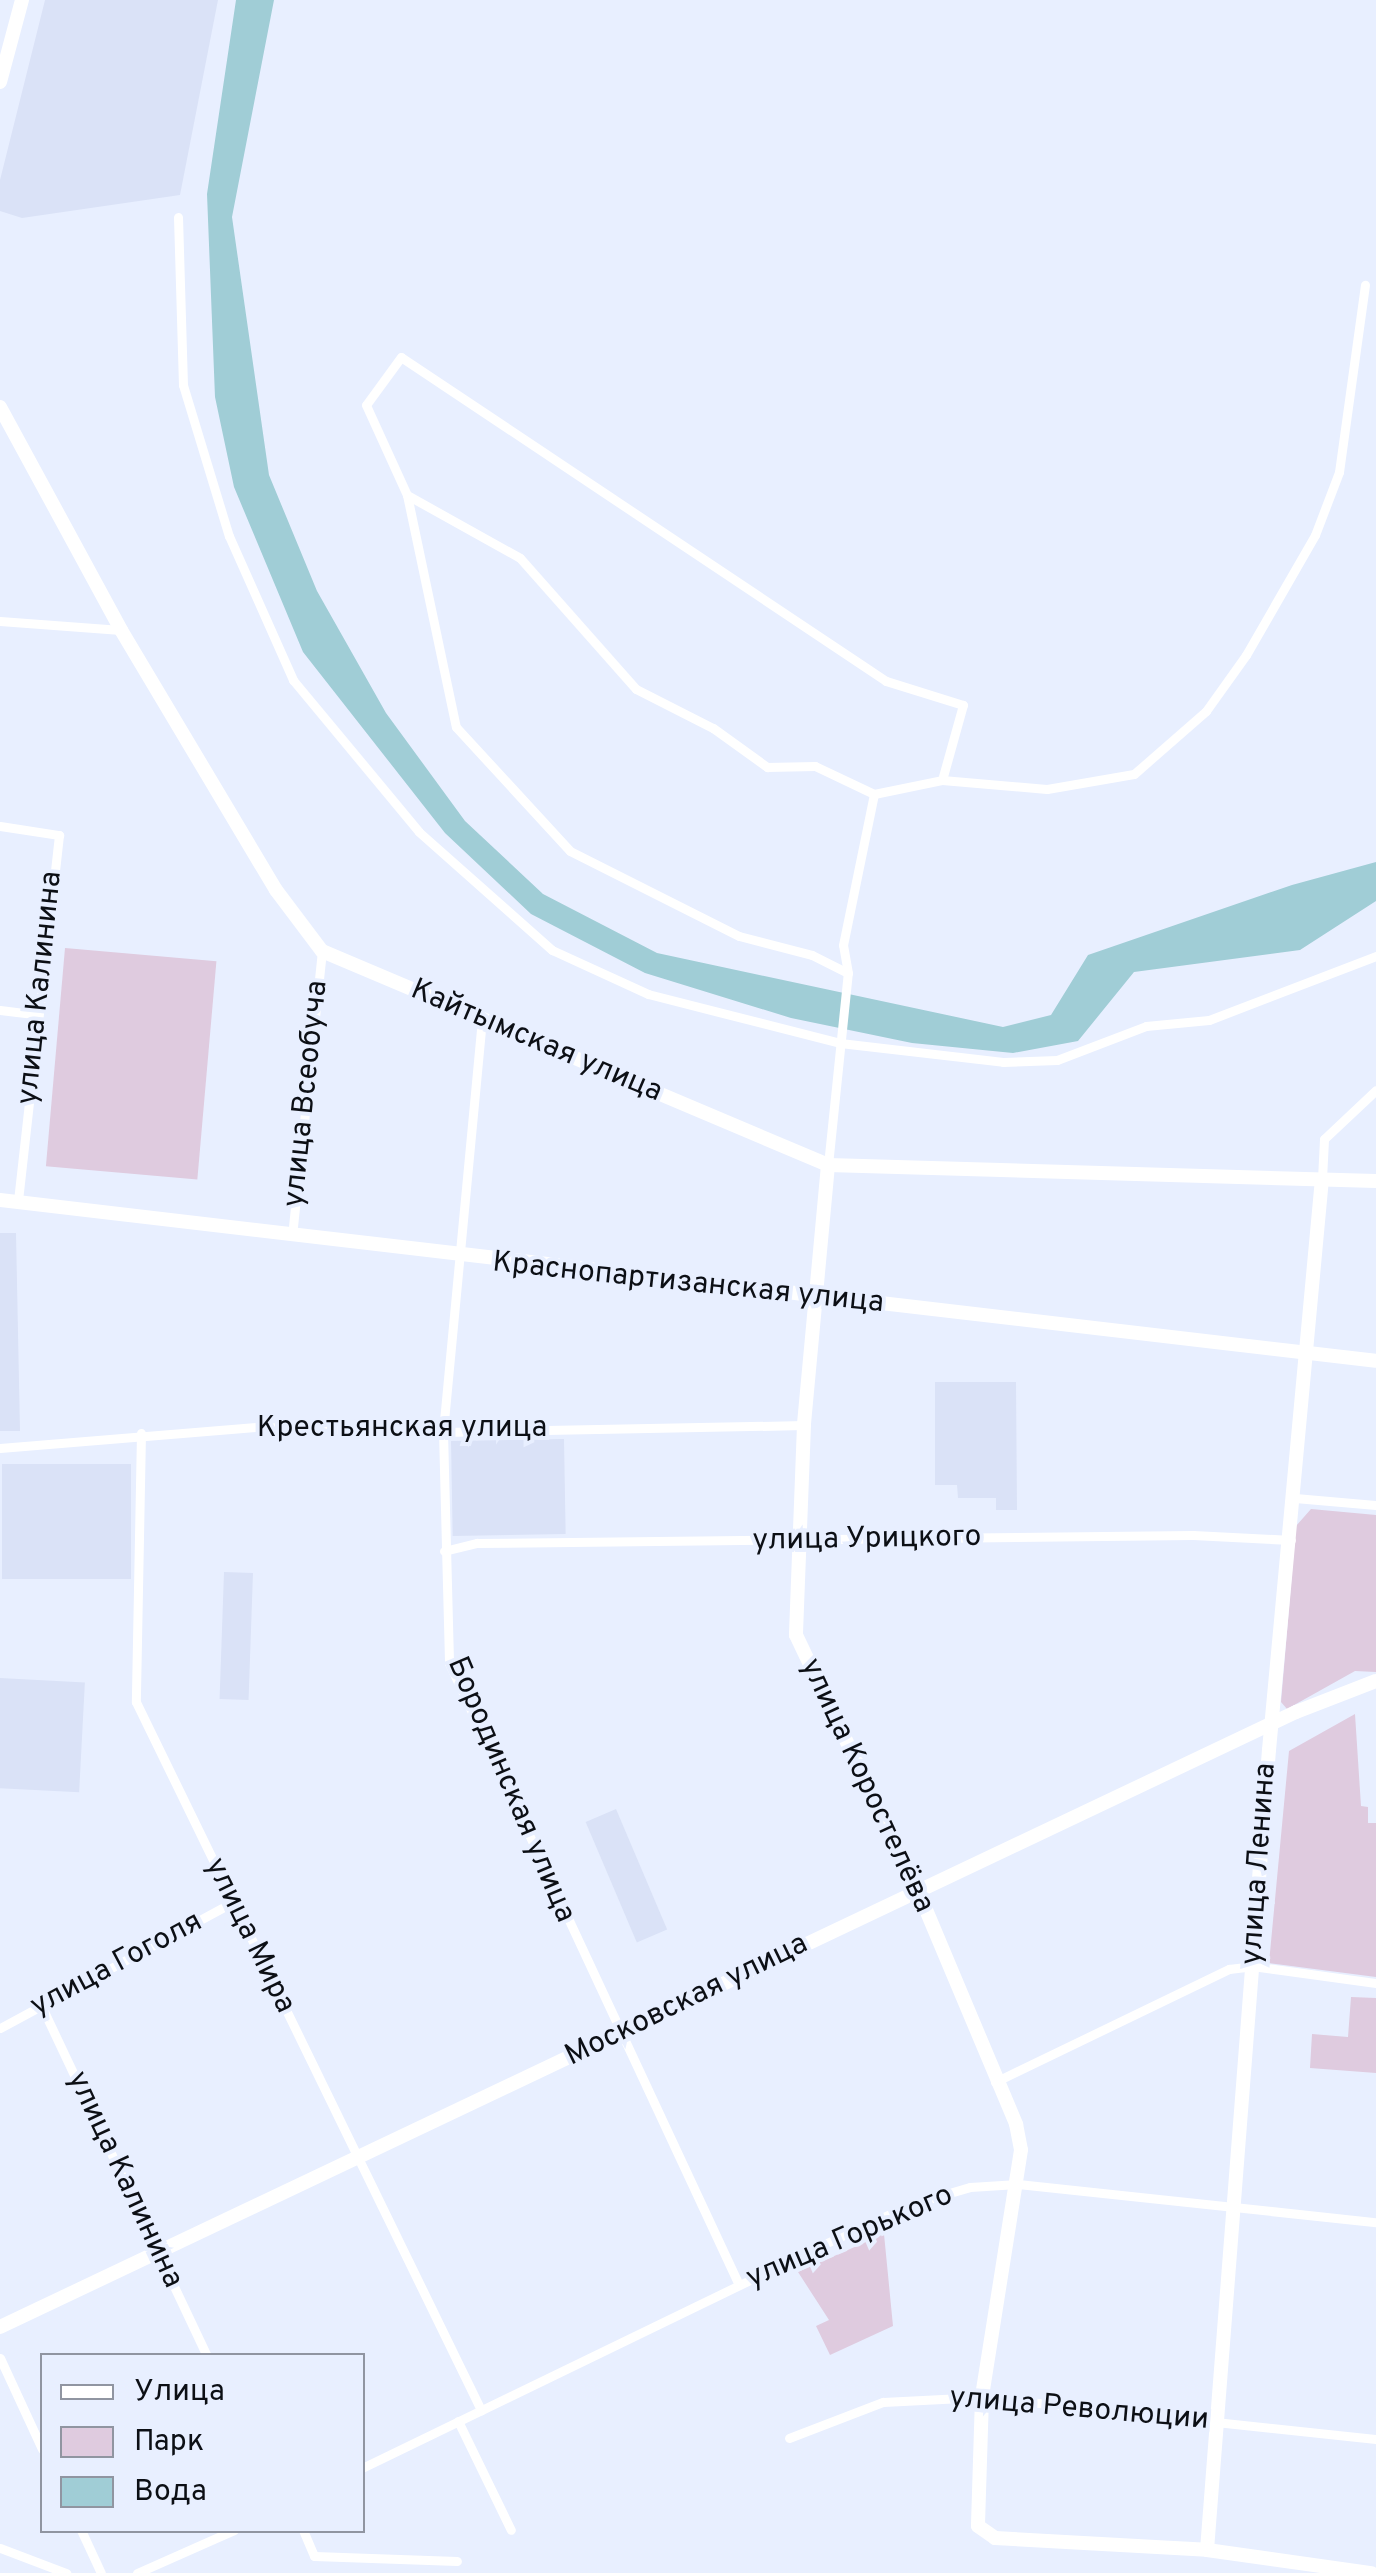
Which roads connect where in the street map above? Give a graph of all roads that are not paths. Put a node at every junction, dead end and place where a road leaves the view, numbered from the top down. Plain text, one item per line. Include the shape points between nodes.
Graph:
1 (22, 0) edge
2 (0, 82) edge
3 (178, 217) dead end
4 (1364, 285) dead end
5 (0, 407) edge
6 (7, 431) edge
7 (406, 495) junction
8 (0, 621) edge
9 (121, 630) junction
10 (942, 780) junction
11 (874, 794) junction
12 (0, 826) edge
13 (322, 950) junction
14 (1376, 956) edge
15 (848, 974) junction
16 (0, 1010) edge
17 (38, 1015) junction
18 (482, 1019) junction
19 (840, 1043) junction
20 (1376, 1090) edge
21 (828, 1165) junction
22 (1322, 1180) junction
23 (1376, 1182) edge
24 (0, 1200) edge
25 (18, 1202) junction
26 (292, 1238) junction
27 (458, 1258) junction
28 (816, 1298) junction
29 (1308, 1353) junction
30 (1376, 1361) edge
31 (804, 1425) junction
32 (442, 1432) junction
33 (141, 1433) junction
34 (0, 1448) edge
35 (1295, 1498) junction
36 (1376, 1504) edge
37 (1291, 1540) junction
38 (796, 1542) junction
39 (444, 1550) junction
40 (1376, 1681) edge
41 (1276, 1723) junction
42 (917, 1891) junction
43 (233, 1902) junction
44 (1252, 1966) junction
45 (1376, 1983) edge
46 (41, 2006) junction
47 (0, 2028) edge
48 (618, 2034) junction
49 (995, 2082) junction
50 (356, 2158) junction
51 (1018, 2184) junction
52 (1234, 2210) junction
53 (1376, 2222) edge
54 (159, 2253) junction
55 (739, 2285) junction
56 (0, 2327) edge
57 (206, 2353) edge
58 (0, 2358) edge
59 (982, 2397) junction
60 (482, 2410) junction
61 (458, 2422) junction
62 (1214, 2422) junction
63 (789, 2438) dead end
64 (1376, 2438) edge
65 (40, 2444) edge
66 (365, 2467) edge
67 (511, 2530) dead end
68 (82, 2533) edge
69 (227, 2533) edge
70 (305, 2533) edge
71 (0, 2548) edge
72 (1207, 2550) junction
73 (456, 2561) dead end
74 (66, 2573) edge
75 (101, 2573) edge
76 (137, 2573) edge
77 (1370, 2573) edge

1 - 2 street
3 - 19 street via 183,385 229,536 293,680 419,832 552,950 648,994
4 - 10 street via 1339,472 1315,534 1206,710 1134,774 1047,789
5 - 6 street, Кайтымская улица
6 - 9 street, Кайтымская улица
7 - 10 street via 366,405 401,357 886,682 963,706
7 - 11 street via 520,558 636,690 713,728 767,766 815,766
7 - 15 street via 456,727 570,851 739,936 812,955
8 - 9 street
9 - 13 street, Кайтымская улица via 276,890
10 - 11 street
11 - 15 street, улица Коростелёва via 843,944
12 - 17 street, улица Калинина via 59,834
13 - 18 street, Кайтымская улица
13 - 26 street, улица Всеобуча
14 - 19 street via 1209,1020 1146,1026 1057,1060 1003,1062
15 - 19 street, улица Коростелёва
16 - 17 street
17 - 25 street, улица Калинина
18 - 21 street, Кайтымская улица
18 - 27 street, Бородинская улица
19 - 21 street, улица Коростелёва
20 - 22 street via 1324,1139
21 - 22 street, Кайтымская улица
21 - 28 street, улица Коростелёва
22 - 23 street, Кайтымская улица
22 - 29 street, улица Ленина
24 - 25 street, Краснопартизанская улица
25 - 26 street, Краснопартизанская улица
26 - 27 street, Краснопартизанская улица
27 - 28 street, Краснопартизанская улица
27 - 32 street, Бородинская улица
28 - 29 street, Краснопартизанская улица
28 - 31 street, улица Коростелёва
29 - 30 street, Краснопартизанская улица
29 - 35 street, улица Ленина
31 - 32 street, Крестьянская улица
31 - 38 street, улица Коростелёва
32 - 33 street, Крестьянская улица via 258,1427
32 - 39 street, Бородинская улица
33 - 34 street, Крестьянская улица
33 - 43 street, улица Мира via 136,1702
35 - 36 street
35 - 37 street, улица Ленина
37 - 38 street, улица Урицкого
37 - 41 street, улица Ленина
38 - 39 street, улица Урицкого via 477,1543
38 - 42 street, улица Коростелёва via 796,1635
39 - 48 street, Бородинская улица via 449,1663
40 - 41 street, Московская улица
41 - 42 street, Московская улица
41 - 44 street, улица Ленина
42 - 48 street, Московская улица
42 - 49 street, улица Коростелёва
43 - 46 street, улица Гоголя
43 - 50 street, улица Мира
44 - 45 street
44 - 49 street via 1229,1969
44 - 52 street, улица Ленина
46 - 47 street, улица Гоголя
46 - 54 street, улица Калинина
48 - 50 street, Московская улица
48 - 55 street, Бородинская улица
49 - 51 street, улица Коростелёва via 1016,2124
50 - 54 street, Московская улица
50 - 60 street, улица Мира
51 - 52 street, улица Горького
51 - 55 street, улица Горького via 970,2187 912,2204
51 - 59 street, улица Коростелёва
52 - 53 street, улица Горького
52 - 62 street, улица Ленина
54 - 56 street, Московская улица
54 - 57 street, улица Калинина
55 - 60 street, улица Горького
58 - 65 street
59 - 62 street, улица Революции
59 - 63 street, улица Революции via 883,2402
59 - 72 street, улица Коростелёва via 974,2512 978,2526 995,2538
60 - 61 street, улица Горького
61 - 66 street, улица Горького
61 - 67 street
62 - 64 street, улица Революции
62 - 72 street, улица Ленина
68 - 75 street
69 - 76 street
70 - 73 street via 314,2556
71 - 74 street
72 - 77 street

